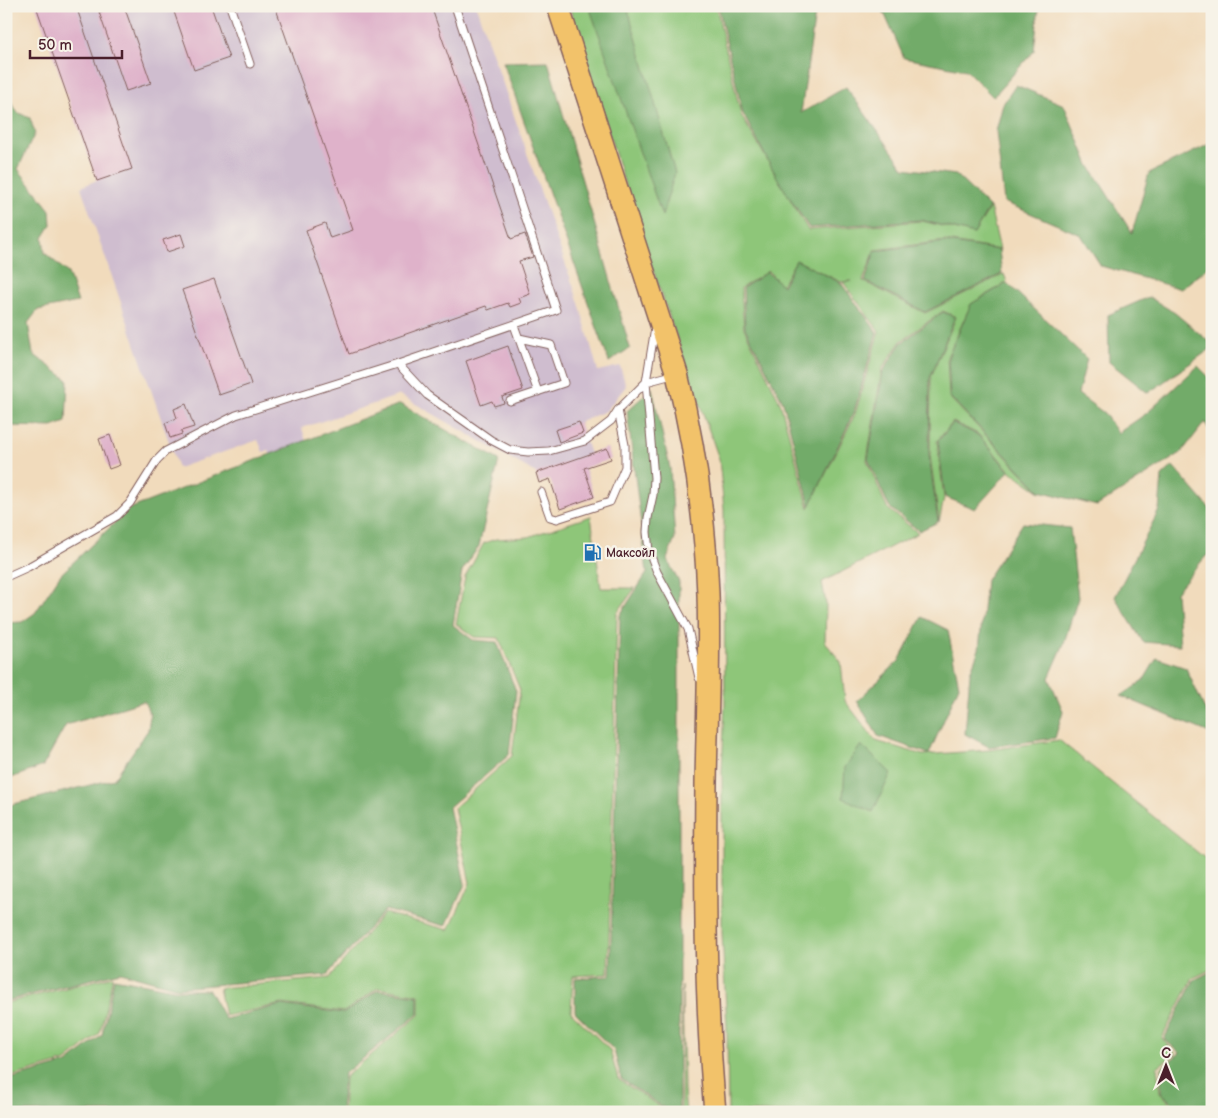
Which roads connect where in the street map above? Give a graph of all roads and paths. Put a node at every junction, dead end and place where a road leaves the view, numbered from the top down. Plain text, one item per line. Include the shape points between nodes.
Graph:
1 (230, 6) edge
2 (455, 6) edge
3 (558, 6) edge
4 (250, 64) dead end
5 (658, 313) junction
6 (514, 325) junction
7 (519, 338) junction
8 (398, 364) junction
9 (677, 374) junction
10 (646, 382) junction
11 (538, 392) junction
12 (510, 401) dead end
13 (618, 410) junction
14 (540, 492) dead end
15 (6, 577) edge
16 (707, 718) junction
17 (715, 1112) edge

1 - 4 lane
2 - 6 lane via 556,310
3 - 5 main road
5 - 9 main road
5 - 10 lane
6 - 7 lane
6 - 8 lane
7 - 11 lane
7 - 11 lane via 551,345 564,383
8 - 13 lane via 427,395 510,450 549,451 585,440 606,425
8 - 15 lane via 236,415 166,451 130,503 117,516
9 - 10 lane
9 - 16 main road via 688,419 704,531 708,596
10 - 13 lane
10 - 16 lane via 654,478 647,532 650,551 657,572 688,628
11 - 12 lane
13 - 14 lane via 625,445 625,467 610,502 557,519 550,517
16 - 17 main road via 706,918

